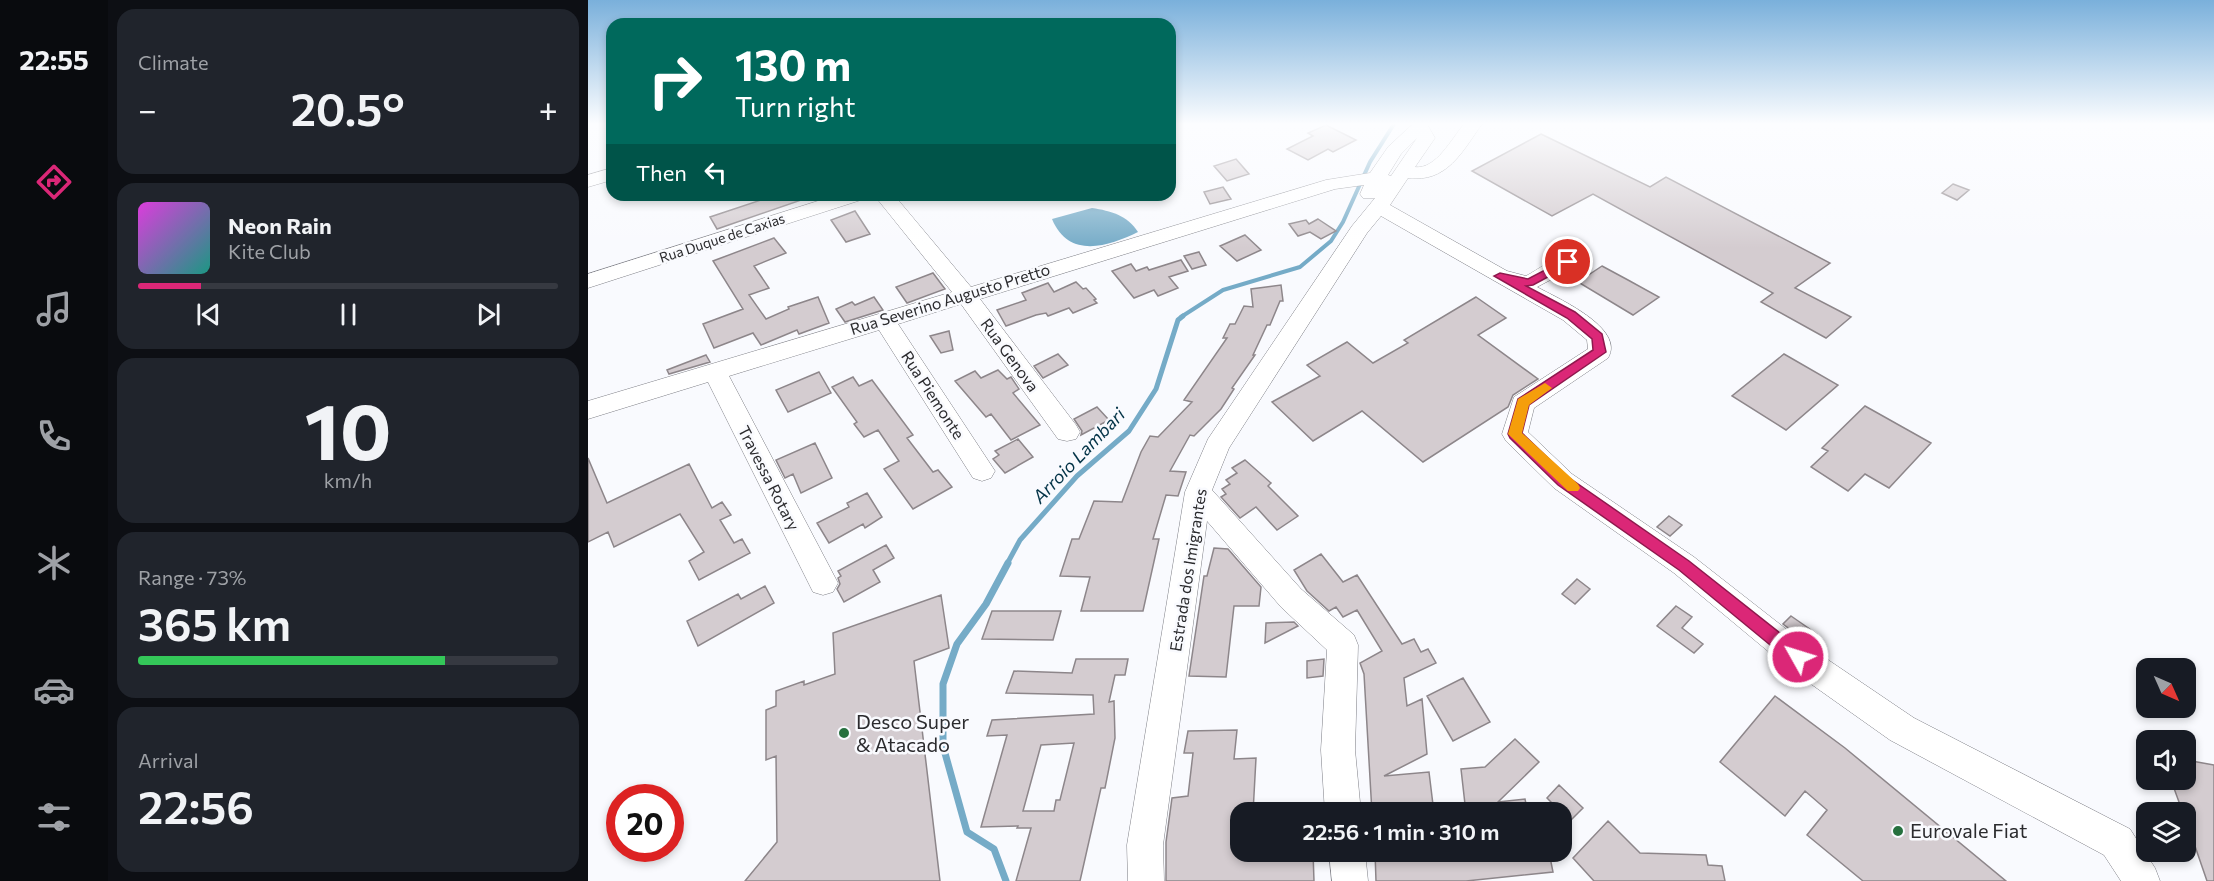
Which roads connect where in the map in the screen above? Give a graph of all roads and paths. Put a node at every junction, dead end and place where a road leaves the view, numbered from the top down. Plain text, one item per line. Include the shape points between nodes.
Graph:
1 (1390, 165) edge
2 (1440, 165) edge
3 (606, 176) edge
4 (588, 181) edge
5 (1366, 183) junction
6 (837, 201) edge
7 (889, 201) edge
8 (1568, 262) dead end
9 (1500, 276) junction
10 (588, 281) edge
11 (965, 294) junction
12 (883, 319) junction
13 (715, 372) junction
14 (588, 410) edge
15 (1067, 432) dead end
16 (982, 471) dead end
17 (1198, 492) junction
18 (823, 584) dead end
19 (1342, 802) edge
20 (1145, 845) junction
21 (1348, 862) edge
22 (1127, 881) edge
23 (1146, 881) edge
24 (1350, 881) edge
25 (2142, 881) edge

1 - 5 street, Estrada dos Imigrantes
2 - 5 street, Rua Severino Augusto Pretto via 1423,174
3 - 4 street
5 - 9 street
5 - 11 street, Rua Severino Augusto Pretto
5 - 17 street, Estrada dos Imigrantes via 1359,230 1217,446
6 - 10 street, Rua Duque de Caxias
7 - 11 street, Rua Genova
8 - 9 street via 1529,283
9 - 25 street via 1571,315 1598,337 1600,352 1523,403 1515,434 1563,481 1684,565 1798,657 1902,729 2117,842
11 - 12 street, Rua Severino Augusto Pretto
11 - 15 street, Rua Genova
12 - 13 street, Rua Severino Augusto Pretto
12 - 16 street, Rua Piemonte
13 - 14 street, Rua Severino Augusto Pretto
13 - 18 street, Travessa Rotary
17 - 19 street via 1292,598 1343,645 1338,750
17 - 20 street, Estrada dos Imigrantes
20 - 22 street, Estrada dos Imigrantes
20 - 23 street, Estrada dos Imigrantes
21 - 24 street

